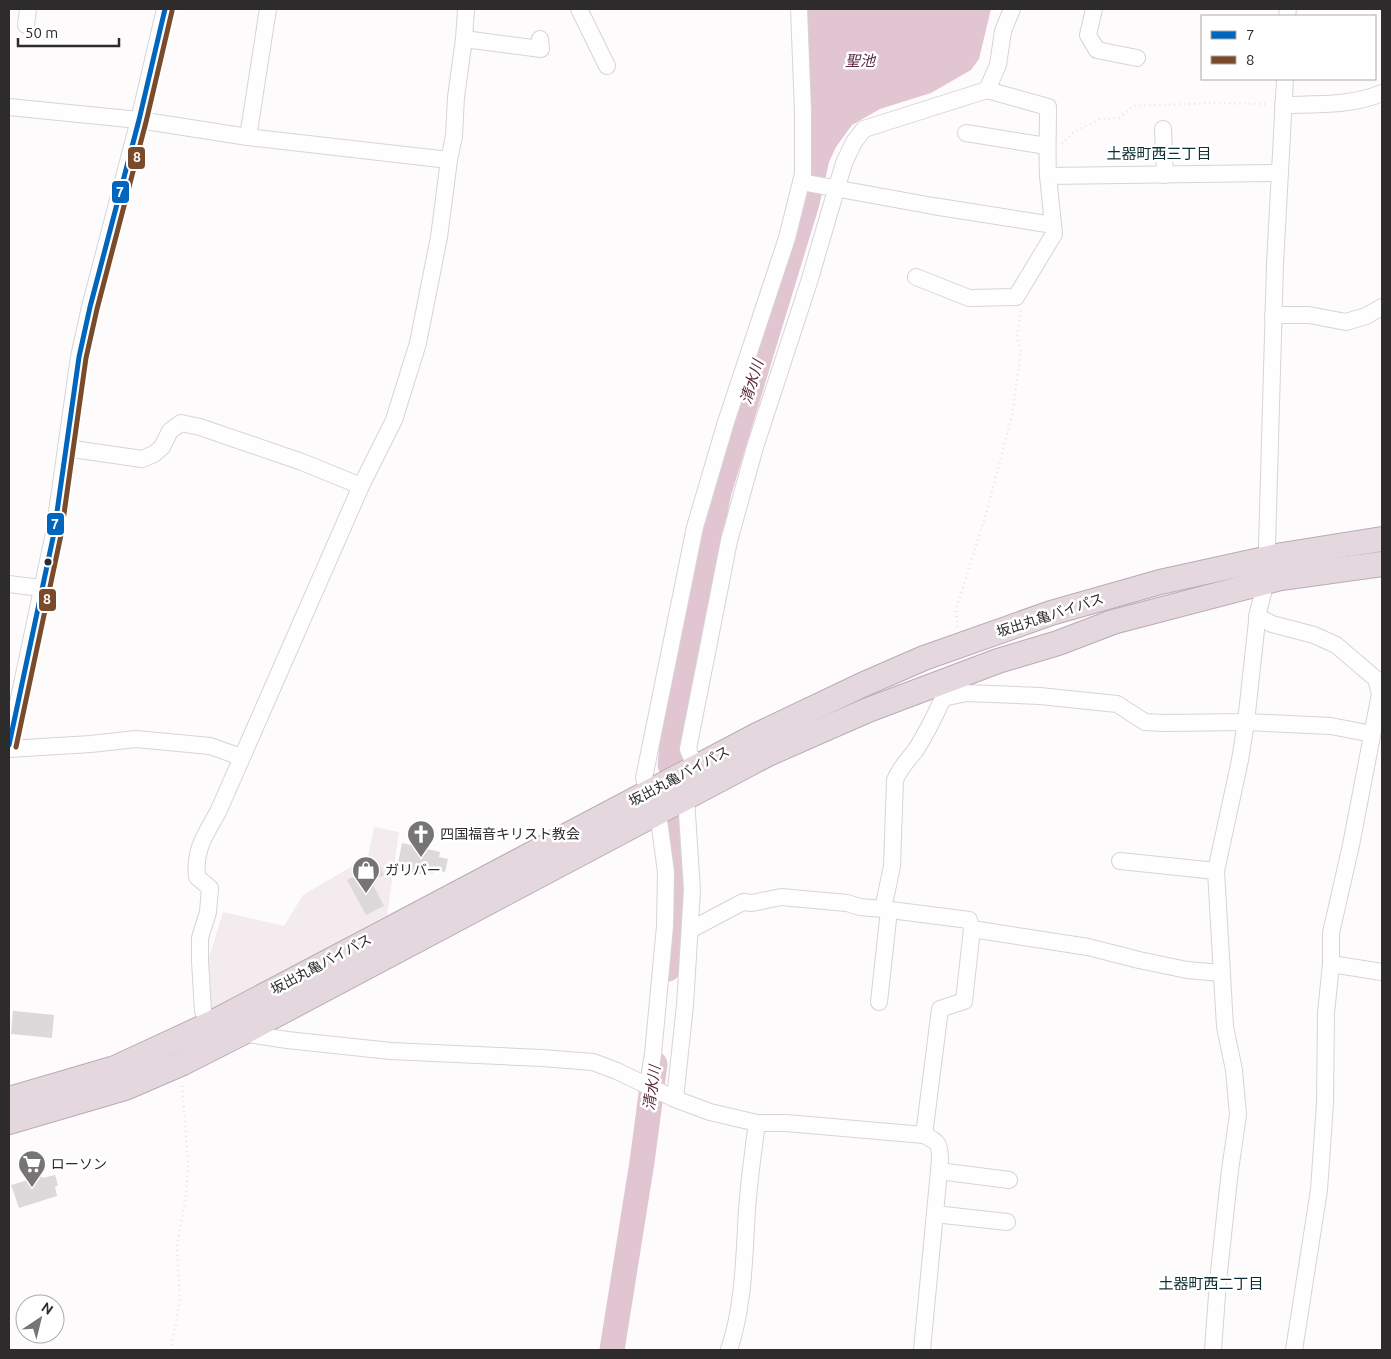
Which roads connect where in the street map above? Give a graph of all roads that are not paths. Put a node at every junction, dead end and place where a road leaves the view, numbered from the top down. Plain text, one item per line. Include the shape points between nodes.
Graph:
1 (165, 9) edge
2 (268, 9) edge
3 (466, 9) edge
4 (579, 9) edge
5 (799, 9) edge
6 (1012, 9) edge
7 (1094, 9) edge
8 (464, 39) junction
9 (540, 39) dead end
10 (1137, 58) dead end
11 (607, 66) dead end
12 (1285, 80) edge
13 (987, 90) junction
14 (1382, 93) edge
15 (1283, 105) junction
16 (9, 107) edge
17 (139, 120) junction
18 (1163, 129) dead end
19 (966, 133) dead end
20 (248, 137) junction
21 (1047, 146) junction
22 (449, 160) junction
23 (1279, 173) junction
24 (1165, 174) junction
25 (1048, 176) junction
26 (801, 182) junction
27 (836, 188) junction
28 (1053, 225) junction
29 (916, 277) dead end
30 (1382, 307) edge
31 (1273, 314) junction
32 (66, 448) junction
33 (361, 486) junction
34 (1382, 539) edge
35 (1268, 558) junction
36 (1382, 564) edge
37 (1266, 582) junction
38 (9, 584) edge
39 (41, 588) junction
40 (1257, 616) junction
41 (924, 658) junction
42 (940, 691) junction
43 (1246, 722) junction
44 (1372, 734) junction
45 (9, 747) edge
46 (241, 757) junction
47 (695, 767) junction
48 (686, 798) junction
49 (653, 803) junction
50 (1120, 860) dead end
51 (1216, 871) junction
52 (886, 909) junction
53 (972, 929) junction
54 (690, 930) junction
55 (1331, 964) junction
56 (1221, 972) junction
57 (1382, 972) edge
58 (879, 1002) dead end
59 (210, 1024) junction
60 (242, 1033) junction
61 (648, 1085) junction
62 (675, 1098) junction
63 (9, 1100) edge
64 (9, 1122) edge
65 (757, 1123) junction
66 (924, 1135) junction
67 (939, 1171) junction
68 (1009, 1180) dead end
69 (935, 1214) junction
70 (1007, 1222) dead end
71 (729, 1350) edge
72 (922, 1350) edge
73 (1213, 1350) edge
74 (1294, 1350) edge

1 - 17 street
2 - 20 street
3 - 8 street
4 - 11 street
5 - 26 street via 803,112
6 - 13 street via 1003,31 998,65
7 - 10 street via 1088,35 1097,50
8 - 9 street via 541,48
8 - 22 street
12 - 15 street
13 - 21 street via 1048,108
13 - 27 street via 864,129 844,163
14 - 15 street via 1344,103
15 - 23 street
16 - 17 street
17 - 20 street
17 - 32 street via 90,307
18 - 24 street
19 - 21 street
20 - 22 street
21 - 25 street
22 - 33 street via 439,237 418,344 394,420
23 - 24 street
23 - 31 street
24 - 25 street
25 - 28 street
26 - 27 street
26 - 49 street via 787,238 726,422 696,527 644,778
27 - 28 street
27 - 47 street via 729,541 688,749
28 - 29 street via 1054,234 1016,297 969,298
30 - 31 street via 1346,322 1309,315
31 - 35 street
32 - 33 street via 142,459 162,447 170,430 181,423 302,462
32 - 39 street via 54,533
33 - 46 street
34 - 35 highway, 坂出丸亀バイパス
35 - 37 street
35 - 41 highway, 坂出丸亀バイパス via 1111,595
36 - 37 highway, 坂出丸亀バイパス
37 - 40 street
37 - 42 highway, 坂出丸亀バイパス via 1113,622 998,661
38 - 39 street
39 - 45 street
40 - 43 street
40 - 44 street via 1336,645 1376,679 1380,694
41 - 42 street
41 - 47 highway, 坂出丸亀バイパス via 836,697
42 - 43 street via 1117,704 1145,722
42 - 48 highway, 坂出丸亀バイパス via 868,710 768,754
42 - 52 street via 930,727 899,769 895,780 892,866
43 - 44 street via 1331,726
43 - 51 street
44 - 55 street via 1331,933
45 - 46 street via 136,739 210,746
46 - 59 street via 195,862 197,877 210,888 208,912 200,938 200,961 203,1011
47 - 49 highway, 坂出丸亀バイパス
48 - 49 highway, 坂出丸亀バイパス
48 - 54 street via 692,890
49 - 59 highway, 坂出丸亀バイパス via 461,890
49 - 60 highway, 坂出丸亀バイパス
49 - 61 street via 666,872 665,926
50 - 51 street
51 - 56 street
52 - 53 street via 969,920
52 - 54 street via 782,898 743,902
52 - 58 street
53 - 56 street via 1088,946 1187,970
53 - 66 street via 964,1001 940,1009
54 - 62 street
55 - 57 street
55 - 74 street via 1319,1190
56 - 73 street via 1225,1027 1234,1070 1238,1115
59 - 63 highway, 坂出丸亀バイパス via 115,1068
60 - 61 street via 391,1052 593,1062
60 - 64 highway, 坂出丸亀バイパス via 125,1088
61 - 62 street
62 - 65 street via 710,1112
65 - 66 street
65 - 71 street via 737,1326
66 - 67 street via 940,1147
67 - 68 street
67 - 69 street
69 - 70 street
69 - 72 street

